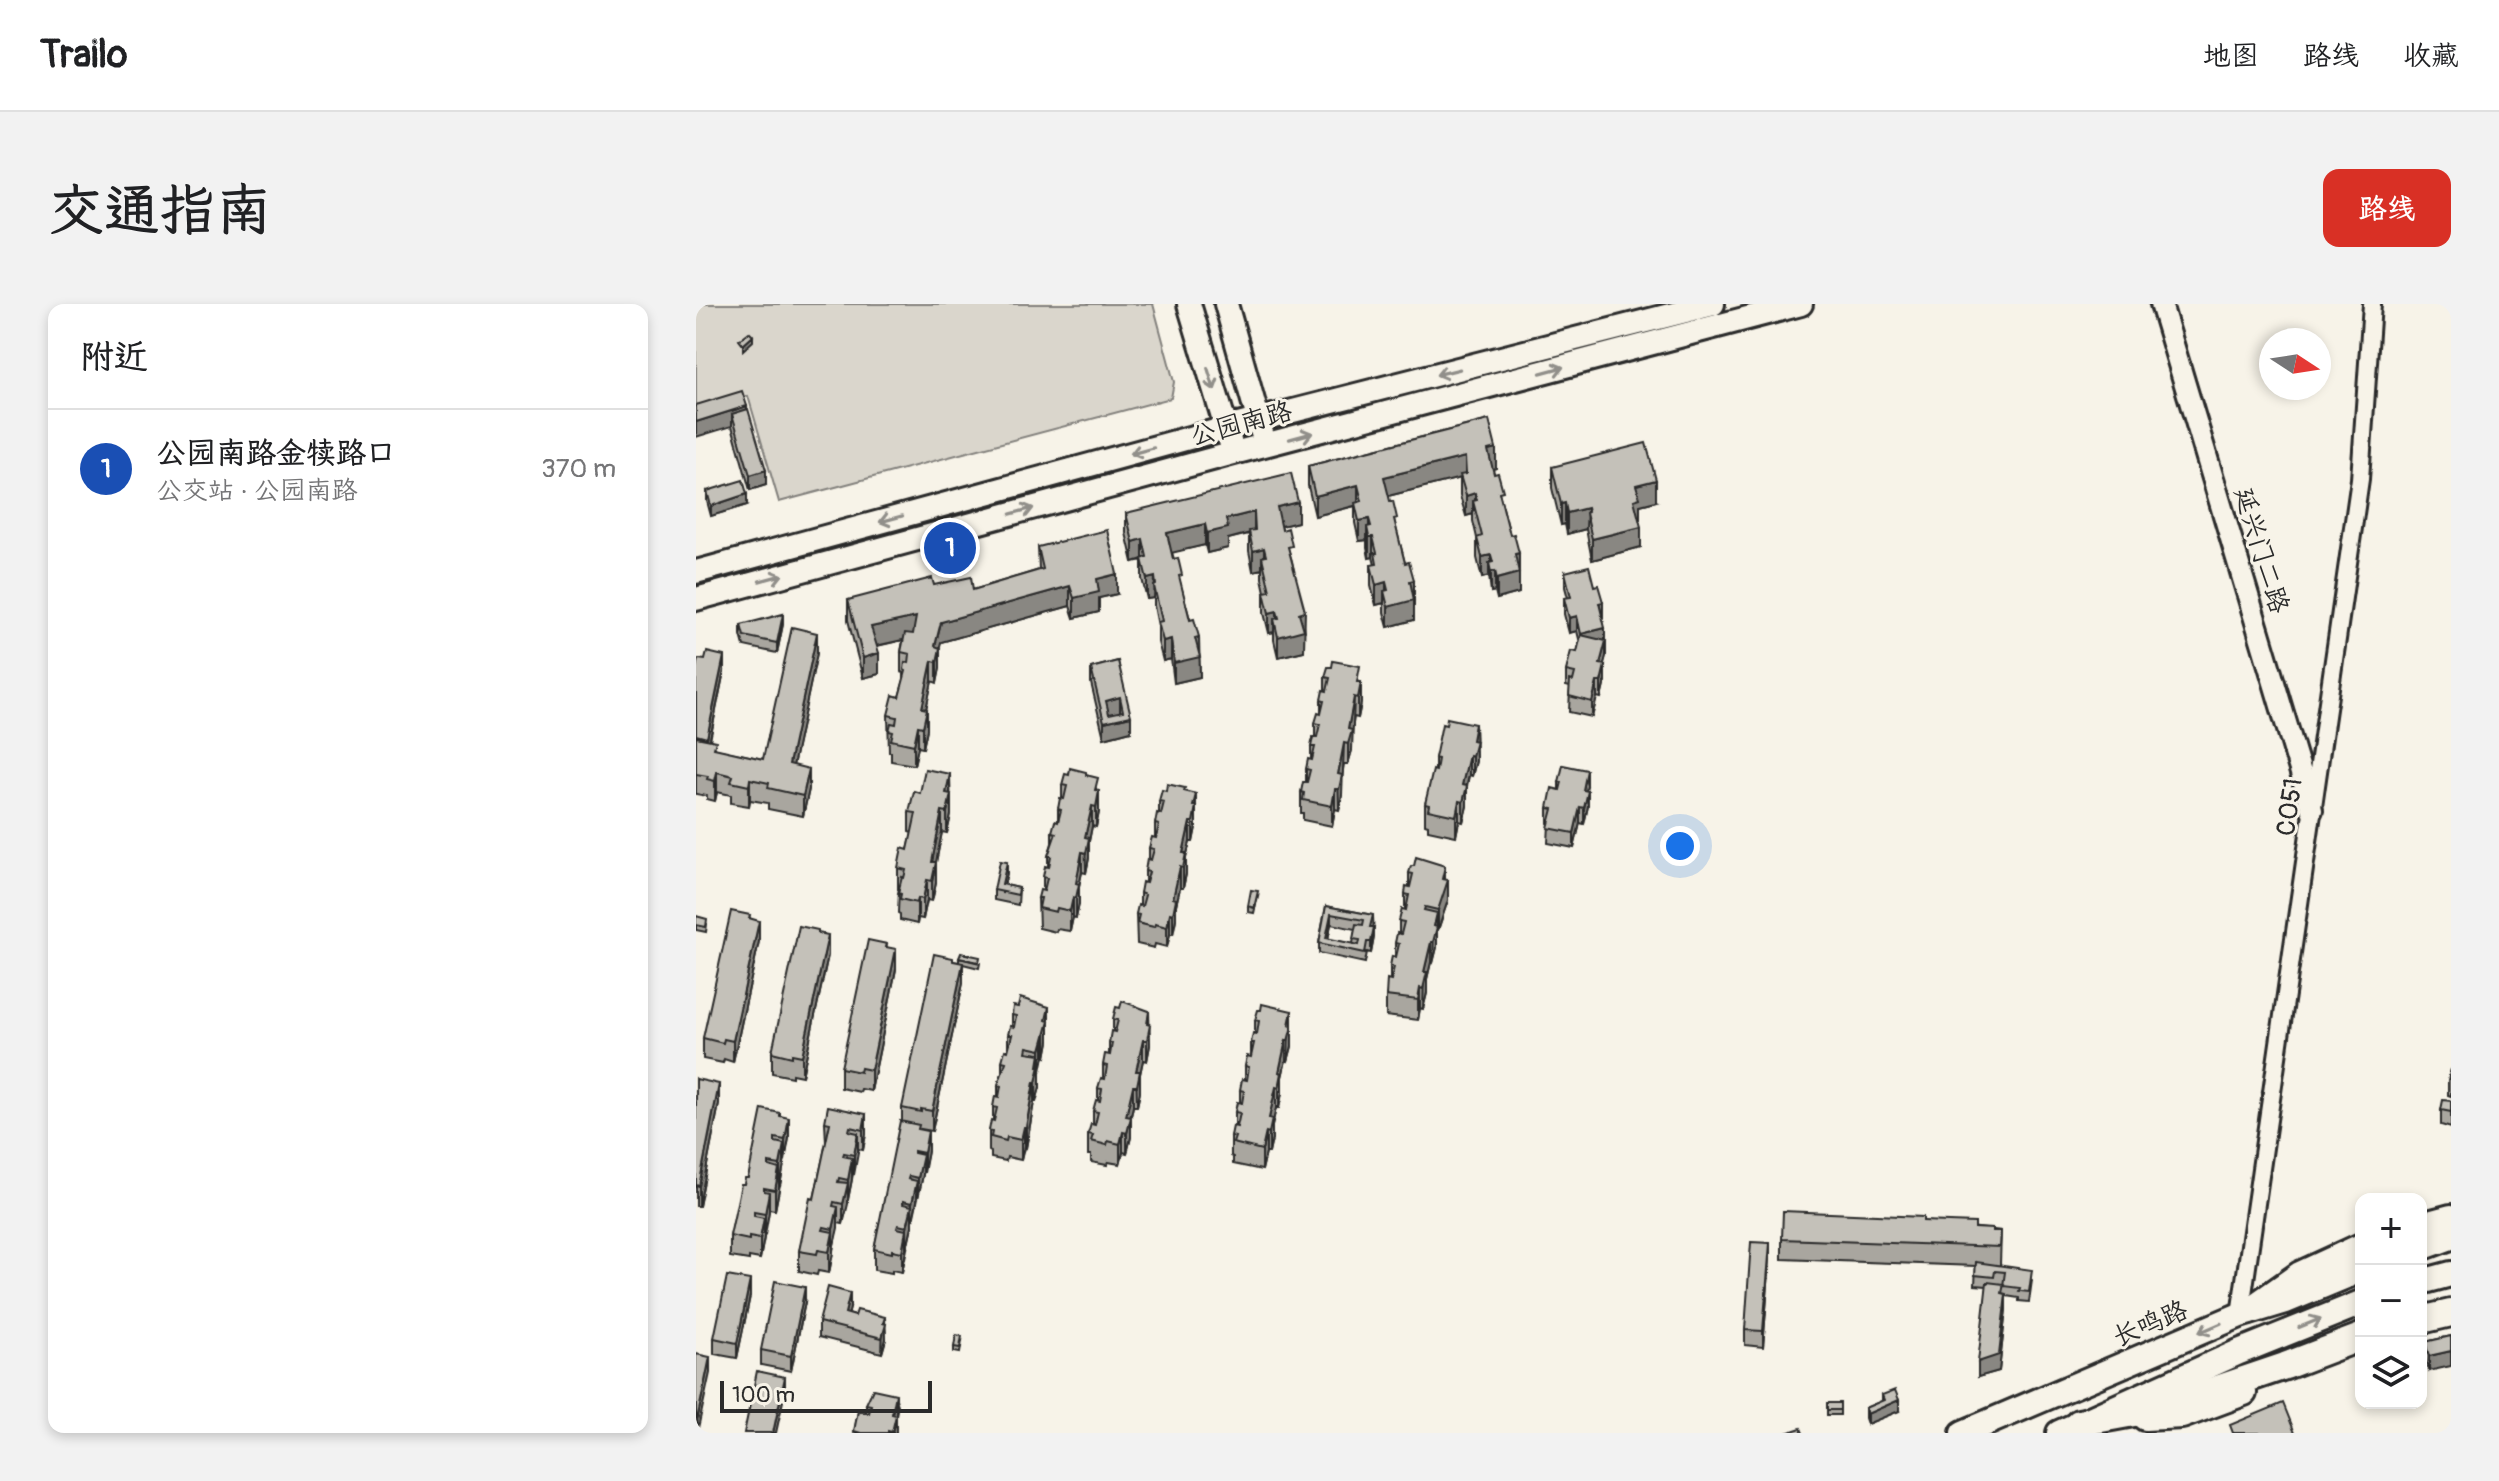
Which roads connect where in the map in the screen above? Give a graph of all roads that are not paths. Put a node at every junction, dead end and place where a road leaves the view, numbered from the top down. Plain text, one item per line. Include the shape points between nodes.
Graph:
1 (1189, 304) edge
2 (1226, 304) edge
3 (1713, 304) edge
4 (1801, 304) edge
5 (2161, 304) edge
6 (2372, 304) edge
7 (1259, 420) junction
8 (1226, 428) junction
9 (1265, 446) junction
10 (1234, 453) junction
11 (696, 572) edge
12 (696, 599) edge
13 (2312, 810) junction
14 (2451, 1218) edge
15 (2427, 1224) edge
16 (2451, 1237) edge
17 (2427, 1246) edge
18 (2355, 1257) edge
19 (2451, 1274) edge
20 (2427, 1280) edge
21 (2355, 1305) edge
22 (2244, 1313) junction
23 (2451, 1313) edge
24 (2427, 1319) edge
25 (2451, 1323) edge
26 (2427, 1329) edge
27 (2355, 1339) edge
28 (2355, 1352) edge
29 (2069, 1428) edge
30 (1963, 1433) edge

1 -> 8 main road
2 - 7 main road
3 -> 7 main road, 公园南路
9 -> 4 main road, 公园南路
5 - 13 street, 延兴门二路
6 - 13 street, C051 via 2360,479
7 - 8 main road, 公园南路
7 - 9 main road
8 - 10 main road
8 -> 11 main road, 公园南路
9 - 10 main road, 公园南路
12 -> 10 main road, 公园南路
13 - 22 street, C051
14 - 15 highway
16 - 17 main road
18 - 22 highway via 2300,1275
19 - 20 main road
29 -> 21 main road
22 -> 30 main road, 长鸣路
23 - 24 highway
25 - 26 main road
27 - 29 highway via 2161,1408
28 - 29 main road via 2182,1416

